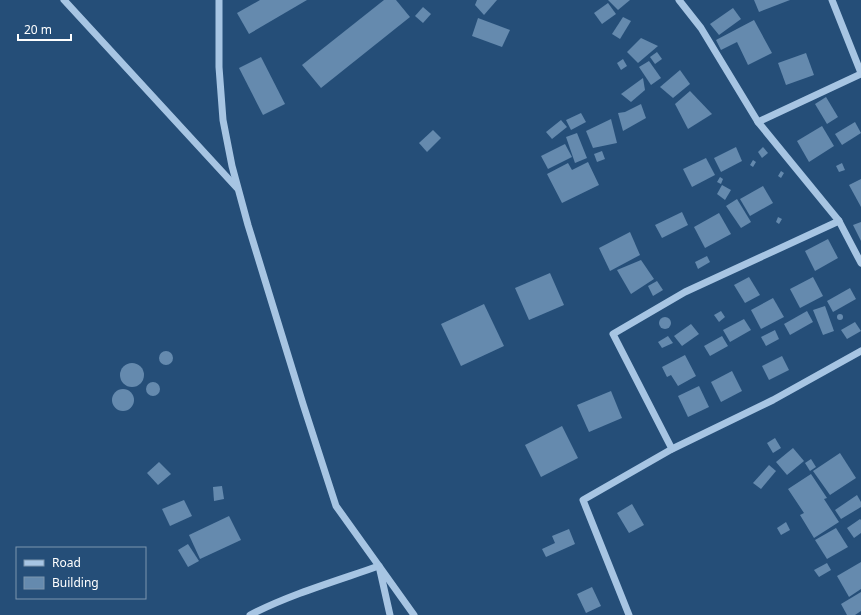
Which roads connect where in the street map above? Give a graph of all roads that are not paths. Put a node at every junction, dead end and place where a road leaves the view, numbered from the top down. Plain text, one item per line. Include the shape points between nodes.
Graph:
1 (64, 0) edge
2 (219, 0) edge
3 (679, 0) edge
4 (832, 0) edge
5 (861, 73) edge
6 (758, 122) junction
7 (239, 191) junction
8 (839, 221) junction
9 (861, 263) edge
10 (861, 351) edge
11 (672, 449) junction
12 (379, 566) junction
13 (250, 615) edge
14 (390, 615) edge
15 (414, 615) edge
16 (629, 615) edge

1 - 7 street
2 - 7 street via 219,67 223,120
3 - 6 street via 702,28
4 - 5 street
5 - 6 street
6 - 8 street
7 - 12 street via 336,506
8 - 9 street
8 - 11 street via 685,292 613,334
10 - 11 street via 774,400
11 - 16 street via 583,500
12 - 13 street via 312,589
12 - 14 street
12 - 15 street

